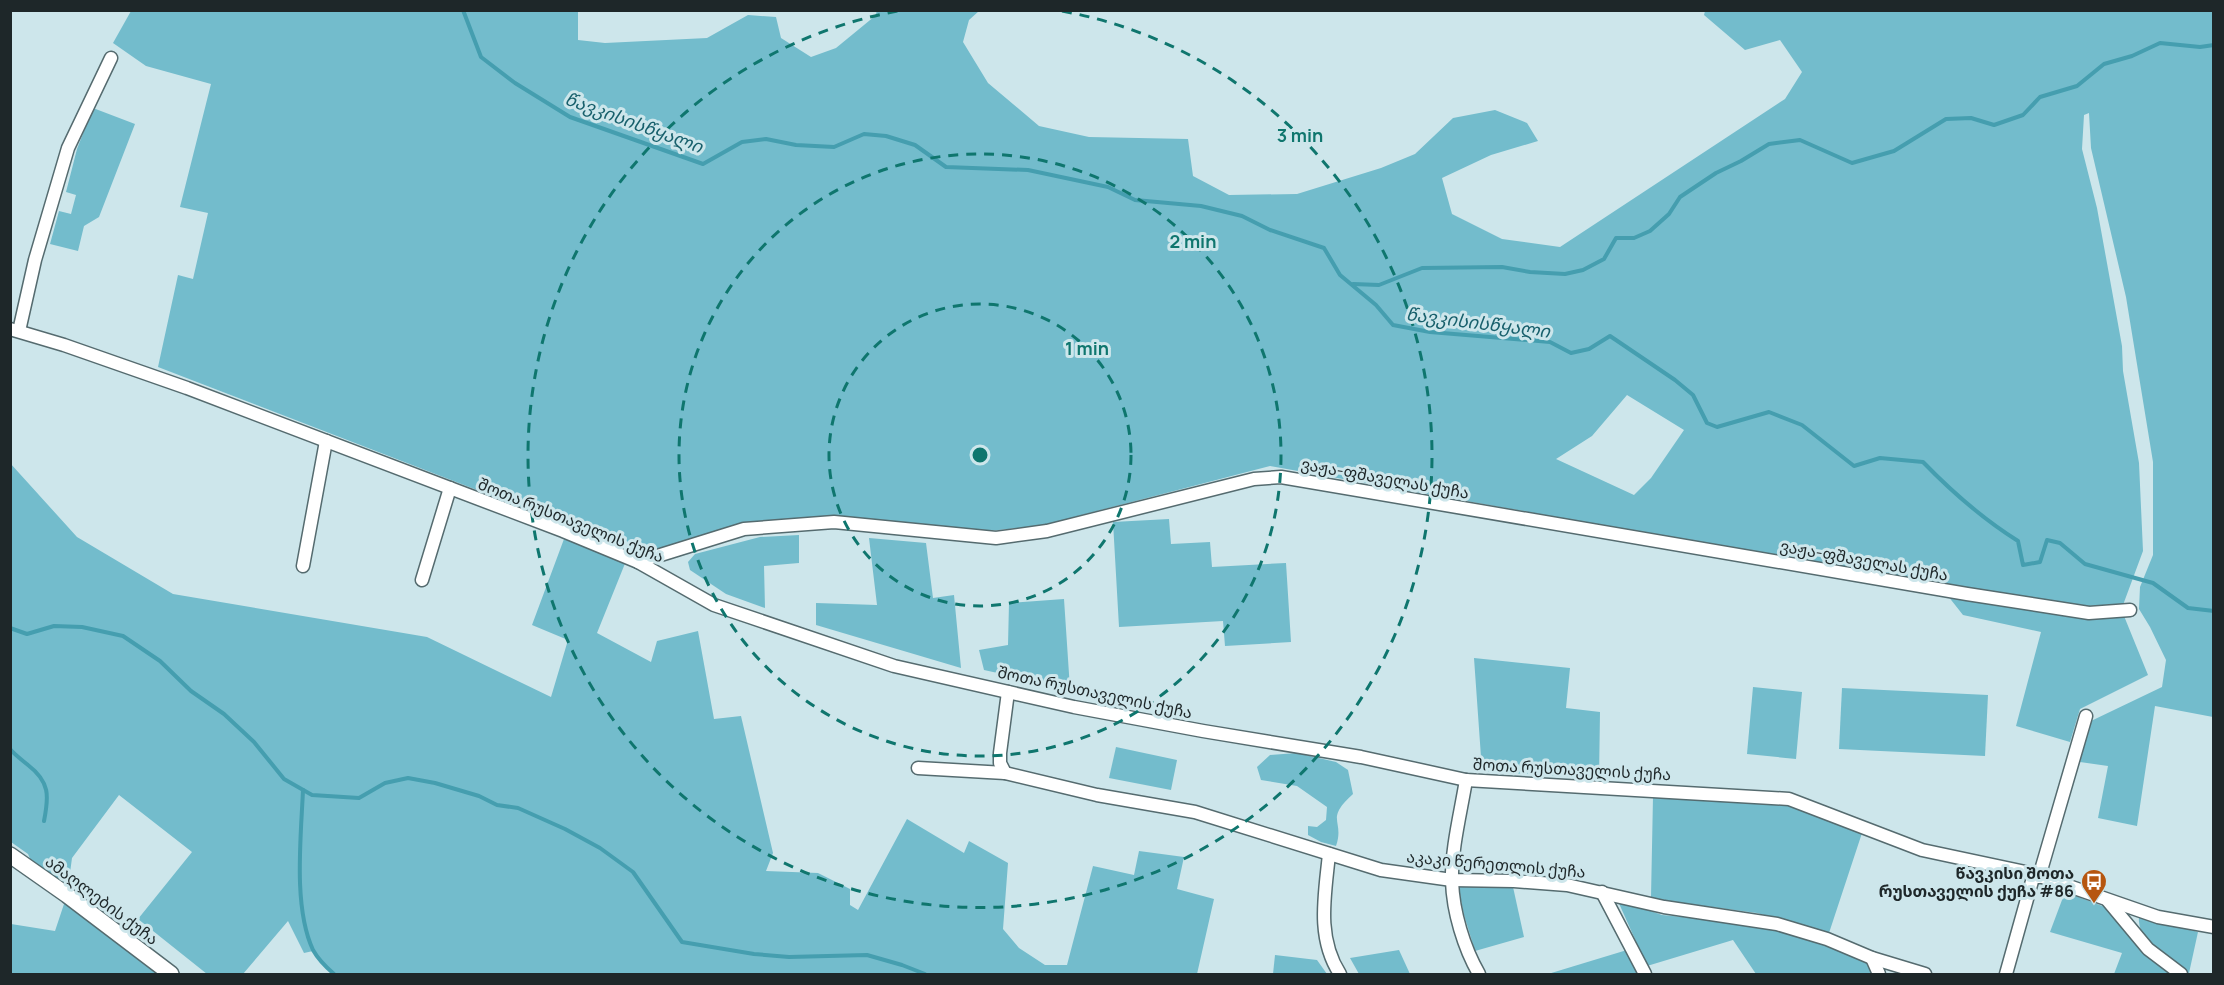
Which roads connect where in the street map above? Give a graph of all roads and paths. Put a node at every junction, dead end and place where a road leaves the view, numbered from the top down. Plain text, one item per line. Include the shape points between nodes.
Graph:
1 (111, 58) dead end
2 (15, 330) edge
3 (326, 441) junction
4 (450, 488) junction
5 (638, 562) junction
6 (303, 566) dead end
7 (422, 580) dead end
8 (2130, 610) dead end
9 (1008, 692) junction
10 (2086, 716) dead end
11 (918, 768) dead end
12 (1005, 773) junction
13 (1466, 780) junction
14 (1329, 854) junction
15 (10, 855) edge
16 (2036, 876) junction
17 (1452, 880) junction
18 (1602, 892) junction
19 (2107, 900) junction
20 (2214, 927) edge
21 (1872, 958) junction
22 (171, 975) edge
23 (1340, 975) edge
24 (1479, 975) edge
25 (1645, 975) edge
26 (1879, 975) edge
27 (1925, 975) edge
28 (2006, 975) edge
29 (2181, 975) edge

1 - 2 street via 68,148
2 - 3 street, შოთა რუსთაველის ქუჩა via 187,388
3 - 4 street, შოთა რუსთაველის ქუჩა
3 - 6 street
4 - 5 street, შოთა რუსთაველის ქუჩა
4 - 7 street
5 - 8 street, ვაჟა-ფშაველას ქუჩა via 744,529 834,522 996,538 1047,531 1254,479 1281,477 1967,594 2089,613
5 - 9 street, შოთა რუსთაველის ქუჩა via 739,615 894,666
9 - 12 street via 999,753
9 - 13 street, შოთა რუსთაველის ქუჩა
10 - 16 street
11 - 12 street, აკაკი წერეთლის ქუჩა
12 - 14 street, აკაკი წერეთლის ქუჩა via 1097,795 1195,812
13 - 16 street, შოთა რუსთაველის ქუჩა via 1789,799 1922,850
13 - 17 street
14 - 17 street, აკაკი წერეთლის ქუჩა via 1381,870
14 - 23 street via 1324,937
15 - 22 street, ამაღლების ქუჩა
16 - 19 street, შოთა რუსთაველის ქუჩა
16 - 28 street
17 - 18 street, აკაკი წერეთლის ქუჩა via 1567,885
17 - 24 street via 1462,931
18 - 21 street, აკაკი წერეთლის ქუჩა via 1664,908 1777,924
18 - 25 street
19 - 20 street, შოთა რუსთაველის ქუჩა via 2158,917
19 - 29 street via 2148,949
21 - 26 street
21 - 27 street, აკაკი წერეთლის ქუჩა

